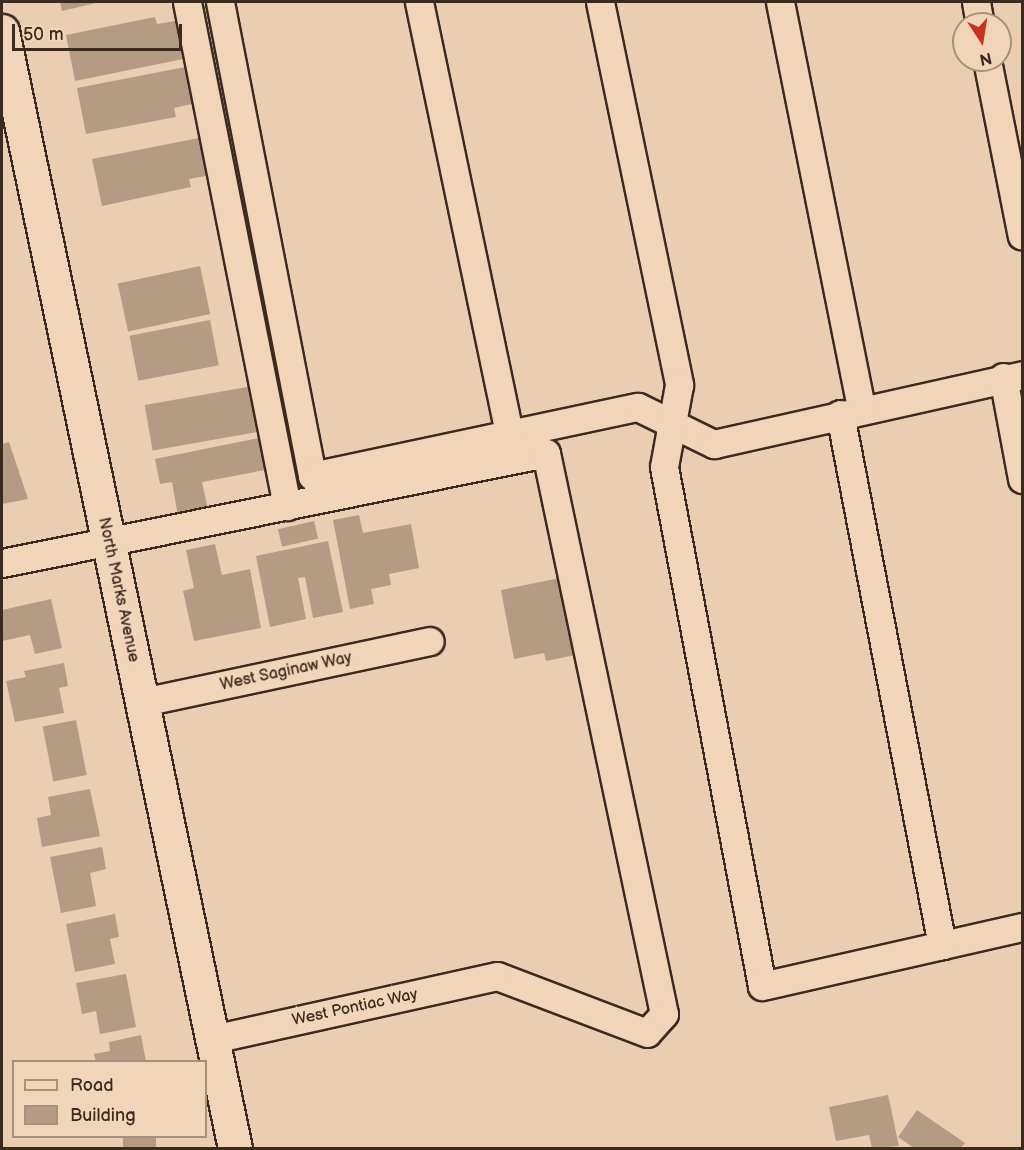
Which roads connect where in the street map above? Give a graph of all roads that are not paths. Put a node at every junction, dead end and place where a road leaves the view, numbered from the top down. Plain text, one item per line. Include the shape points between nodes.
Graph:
1 (187, 2) edge
2 (220, 2) edge
3 (419, 2) edge
4 (600, 2) edge
5 (780, 2) edge
6 (2, 31) edge
7 (989, 72) edge
8 (1023, 236) edge
9 (1013, 376) edge
10 (850, 411) junction
11 (670, 426) junction
12 (509, 434) junction
13 (1023, 479) edge
14 (287, 506) junction
15 (108, 543) junction
16 (2, 563) edge
17 (430, 641) dead end
18 (142, 702) junction
19 (1023, 927) edge
20 (942, 945) junction
21 (213, 1039) junction
22 (235, 1149) edge

1 - 14 street
2 - 12 street via 312,476
3 - 12 street
4 - 11 street via 679,385
5 - 10 street
6 - 15 main road, North Marks Avenue
7 - 8 street
9 - 10 street
9 - 13 street
10 - 11 street via 714,444
10 - 20 street
11 - 12 street via 638,407
11 - 20 street via 664,466 762,986
14 - 15 street
14 - 21 street, West Pontiac Way via 546,453 664,1014 647,1033 497,976
15 - 16 street
15 - 18 main road, North Marks Avenue
17 - 18 street, West Saginaw Way
18 - 21 main road, North Marks Avenue
19 - 20 street
21 - 22 main road, North Marks Avenue

